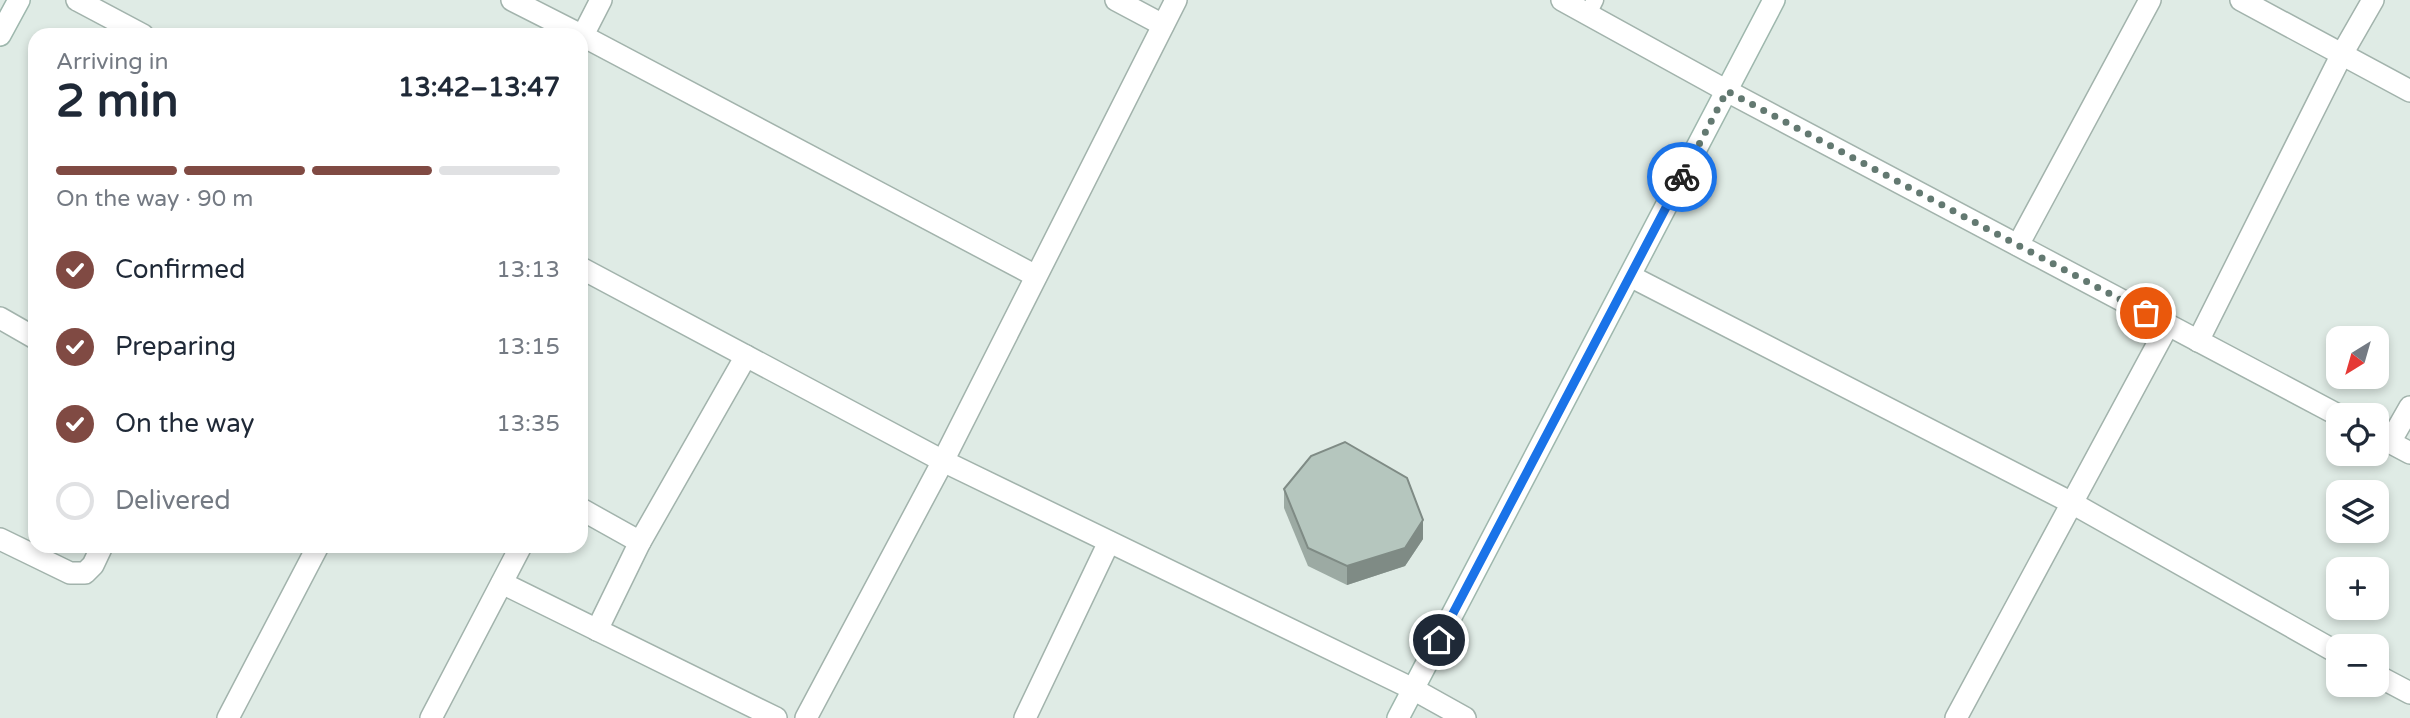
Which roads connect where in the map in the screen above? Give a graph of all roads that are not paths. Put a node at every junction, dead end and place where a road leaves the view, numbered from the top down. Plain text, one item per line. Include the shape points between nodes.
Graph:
1 (19, 0) edge
2 (77, 0) edge
3 (512, 0) edge
4 (601, 0) edge
5 (1116, 0) edge
6 (1175, 0) edge
7 (1562, 0) edge
8 (1774, 0) edge
9 (2150, 0) edge
10 (2241, 0) edge
11 (2372, 0) edge
12 (1592, 7) edge
13 (1163, 24) junction
14 (130, 28) edge
15 (566, 28) edge
16 (585, 28) edge
17 (0, 35) edge
18 (588, 40) edge
19 (2342, 54) junction
20 (2410, 90) edge
21 (1727, 91) junction
22 (2018, 245) junction
23 (588, 272) edge
24 (1036, 276) junction
25 (1630, 276) junction
26 (0, 318) edge
27 (2168, 325) junction
28 (28, 334) edge
29 (2198, 341) junction
30 (746, 356) junction
31 (2410, 407) edge
32 (2326, 409) edge
33 (2389, 433) edge
34 (2389, 442) edge
35 (2410, 453) edge
36 (943, 461) junction
37 (2072, 503) junction
38 (588, 513) edge
39 (0, 539) edge
40 (640, 542) junction
41 (1109, 542) junction
42 (28, 553) edge
43 (29, 553) edge
44 (99, 553) edge
45 (314, 553) edge
46 (517, 553) edge
47 (502, 583) junction
48 (597, 630) junction
49 (2326, 646) edge
50 (2389, 682) edge
51 (1413, 689) junction
52 (2410, 694) edge
53 (228, 718) edge
54 (431, 718) edge
55 (776, 718) edge
56 (806, 718) edge
57 (1026, 718) edge
58 (1398, 718) edge
59 (1465, 718) edge
60 (1956, 718) edge

1 - 17 street
2 - 14 street
3 - 15 street
4 - 16 street
5 - 13 street
6 - 13 street
7 - 12 street
8 - 21 street
9 - 22 street
10 - 19 street
11 - 19 street
12 - 21 street
13 - 24 street
18 - 24 street
19 - 20 street
19 - 29 street
21 - 22 street
21 - 25 street
22 - 27 street
23 - 30 street
24 - 36 street
25 - 37 street
25 - 51 street
26 - 28 street
27 - 29 street
27 - 37 street
29 - 32 street
30 - 36 street
30 - 40 street
31 - 33 street
34 - 35 street
36 - 41 street
36 - 56 street
37 - 49 street
37 - 60 street
38 - 40 street
39 - 42 street
40 - 48 street
41 - 51 street
41 - 57 street
43 - 44 street via 70,573 85,573
45 - 53 street
46 - 47 street
47 - 48 street
47 - 54 street
48 - 55 street
50 - 52 street
51 - 58 street
51 - 59 street

